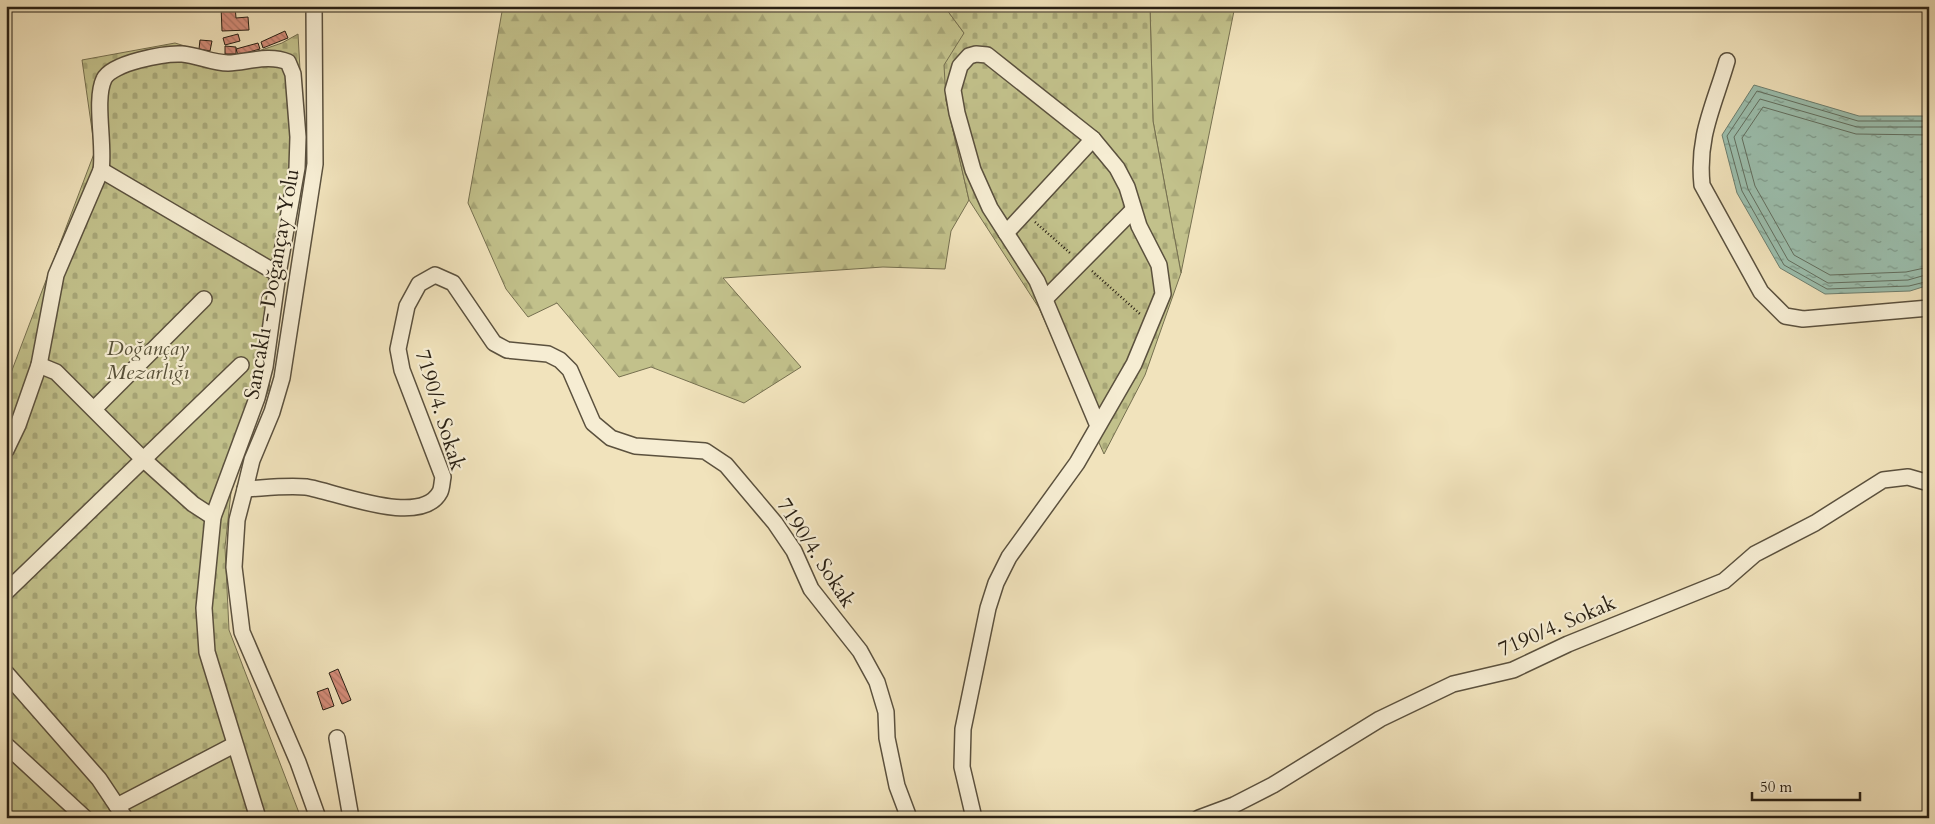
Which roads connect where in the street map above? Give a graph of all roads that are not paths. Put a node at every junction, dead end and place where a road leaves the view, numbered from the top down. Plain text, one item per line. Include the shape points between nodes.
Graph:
1 (314, 6) edge
2 (1728, 61) dead end
3 (1093, 139) junction
4 (101, 170) junction
5 (1133, 210) junction
6 (1006, 233) junction
7 (278, 274) junction
8 (204, 299) dead end
9 (1045, 299) junction
10 (1929, 308) edge
11 (242, 364) dead end
12 (39, 365) junction
13 (94, 409) junction
14 (1098, 426) junction
15 (6, 450) edge
16 (144, 459) junction
17 (1929, 483) edge
18 (245, 489) junction
19 (213, 517) junction
20 (6, 592) edge
21 (6, 674) edge
22 (337, 738) dead end
23 (6, 745) edge
24 (234, 745) junction
25 (121, 812) edge
26 (85, 818) edge
27 (258, 818) edge
28 (318, 818) edge
29 (351, 818) edge
30 (909, 818) edge
31 (974, 818) edge
32 (1199, 818) edge

1 - 18 street, Sancaklı - Doğançay Yolu via 315,164 282,378 252,460
2 - 10 street via 1703,134 1702,185 1761,292 1785,316 1803,319
3 - 5 street via 1117,168
3 - 6 street
3 - 6 street via 987,55 969,56 960,66 953,90 957,113 973,170 990,208
4 - 7 street
4 - 7 street via 104,153 100,95 104,78 116,67 183,54 226,63 277,57 288,62 293,74 298,137
4 - 12 street via 56,275
5 - 9 street
5 - 14 street via 1159,265 1163,294 1134,364
6 - 9 street
7 - 19 street via 258,398
8 - 13 street
9 - 14 street
11 - 16 street
12 - 13 street via 56,372
12 - 15 street
13 - 16 street
14 - 31 street via 1077,463 1009,557 988,608 963,729 962,767
16 - 19 street via 193,504
16 - 20 street
17 - 32 street, 7190/4. Sokak via 1908,477 1883,480 1815,523 1755,554 1724,581 1512,670 1453,684 1380,718 1273,785
18 - 28 street, Sancaklı - Doğançay Yolu via 237,520 234,567 242,632 298,762
18 - 30 street, 7190/4. Sokak via 305,487 394,508 423,505 434,498 440,491 443,477 402,370 398,349 407,306 419,284 435,275 453,283 494,343 507,350 548,354 560,360 570,370 593,423 611,438 635,446 704,451 726,465 794,551 811,589 860,651 877,682 886,712 887,738 897,786
19 - 24 street via 204,608 207,652
21 - 25 street via 99,780
22 - 29 street
23 - 26 street
24 - 25 street
24 - 27 street

